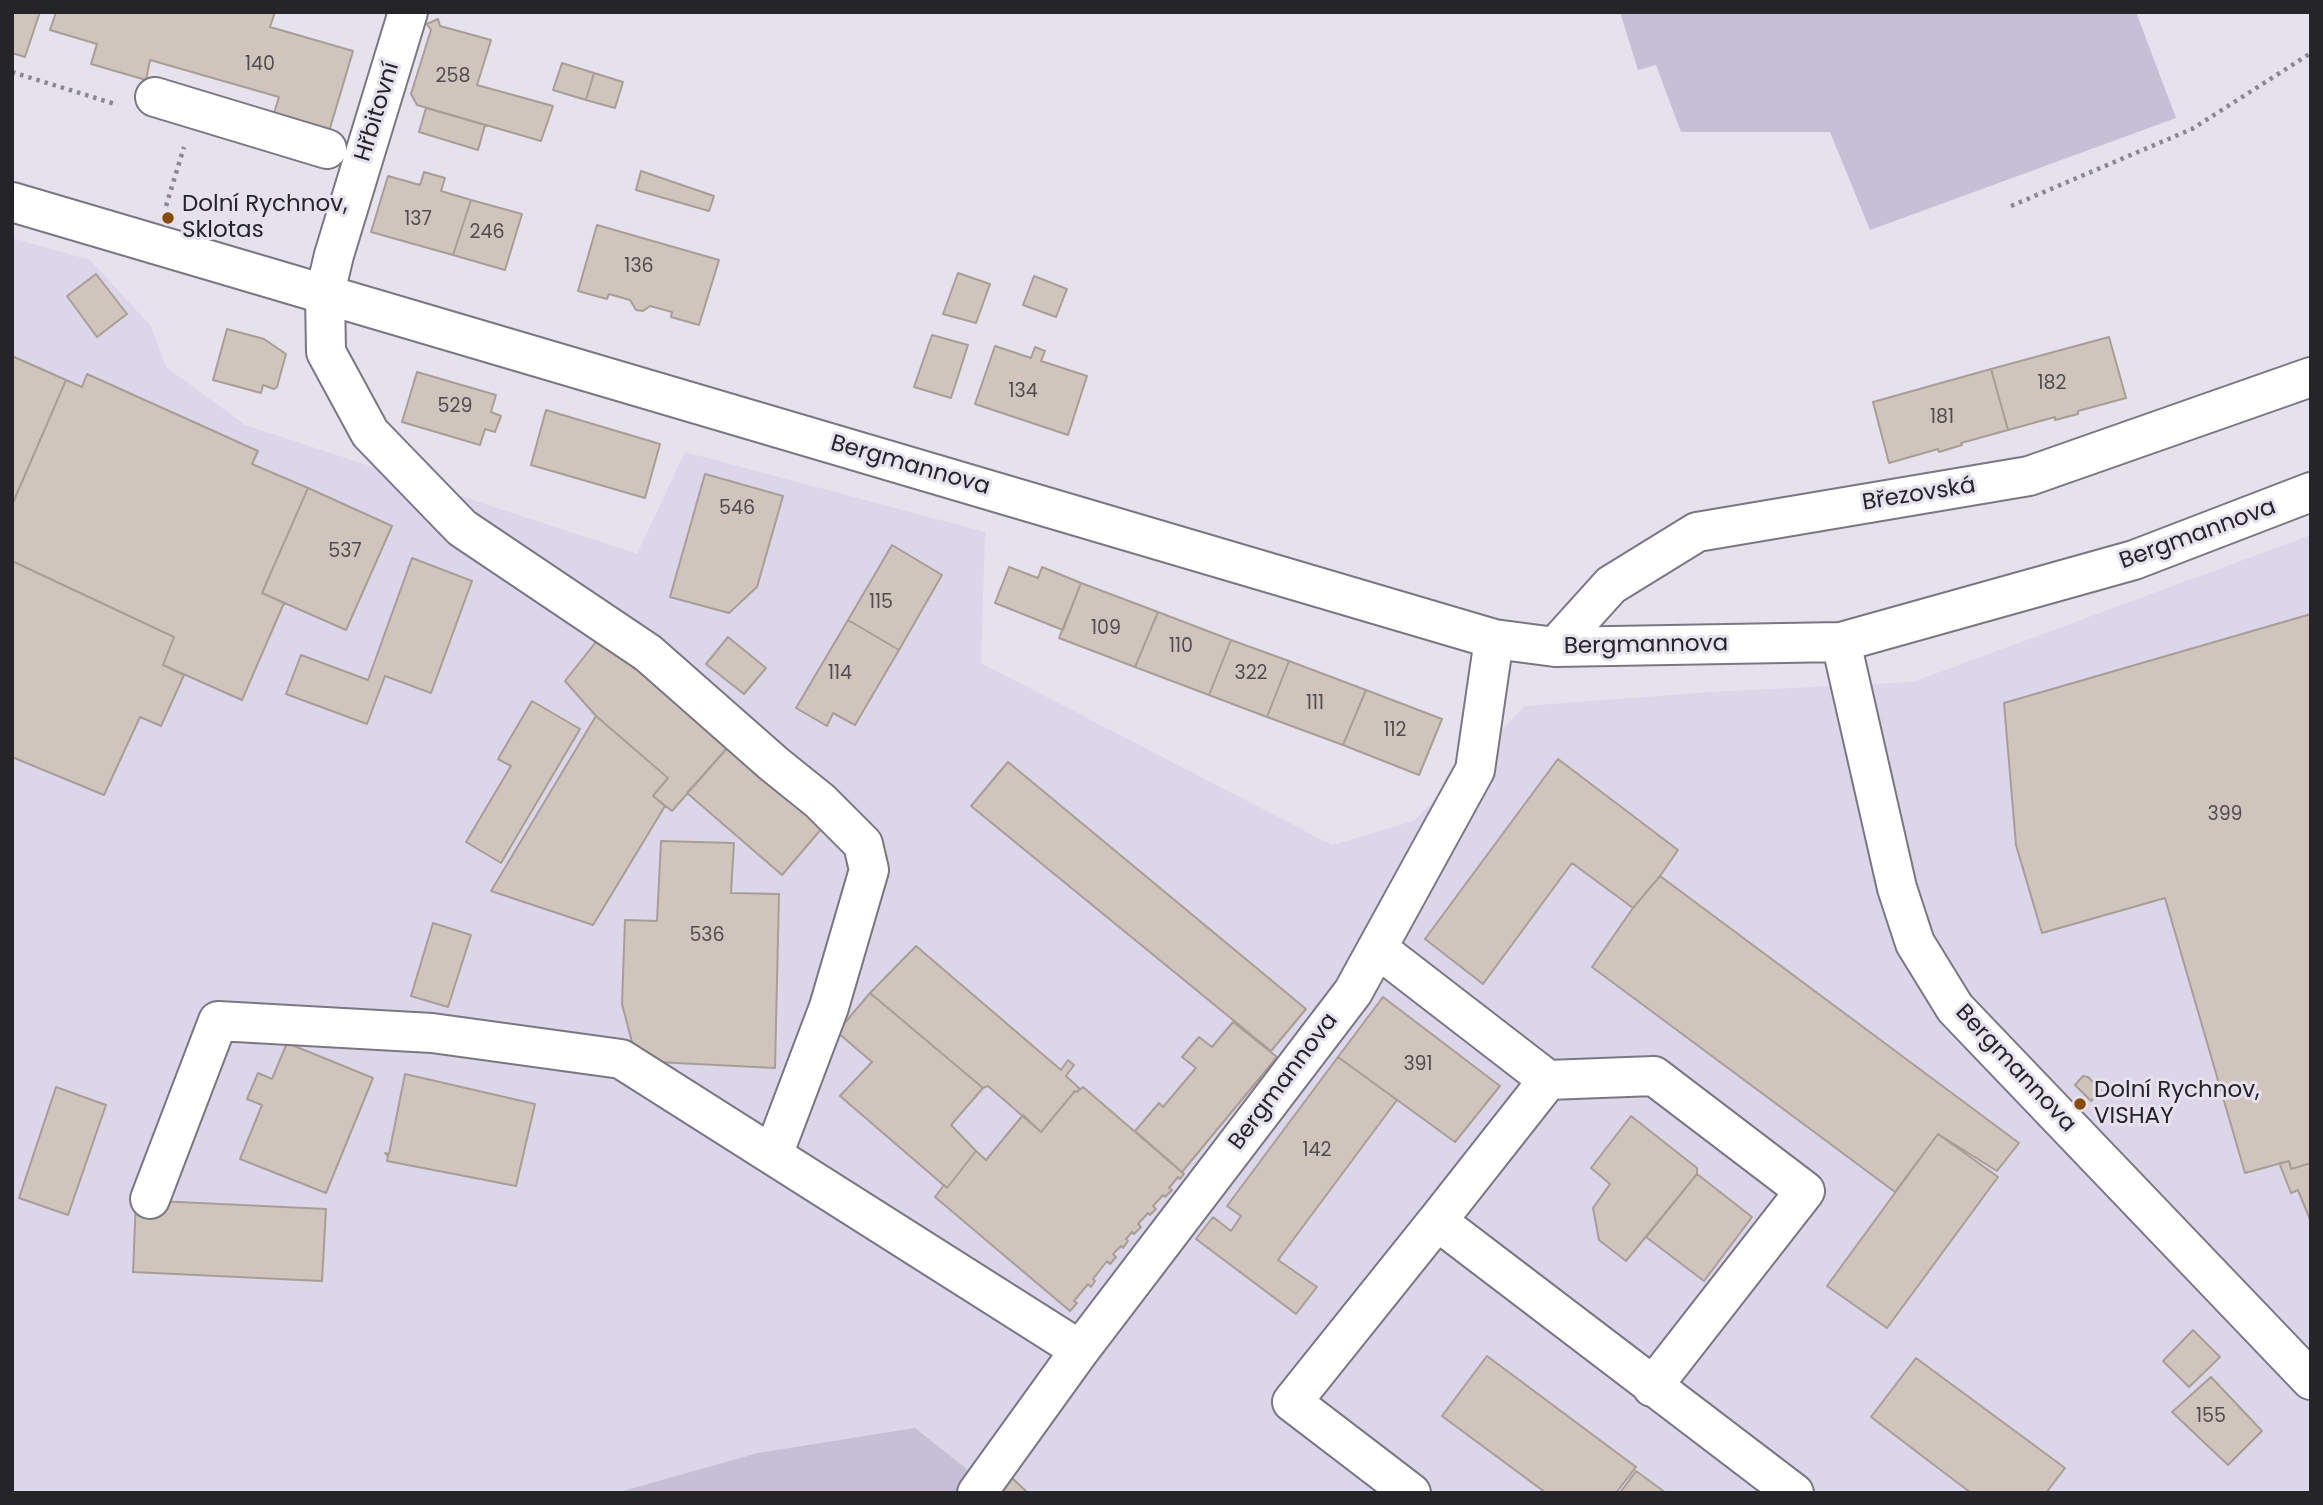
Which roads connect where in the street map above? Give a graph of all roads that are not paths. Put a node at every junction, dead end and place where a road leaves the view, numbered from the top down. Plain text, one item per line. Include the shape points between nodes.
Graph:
1 (408, 12) edge
2 (155, 97) dead end
3 (327, 149) dead end
4 (12, 202) edge
5 (325, 293) junction
6 (2311, 377) edge
7 (2311, 492) edge
8 (1494, 639) junction
9 (1841, 642) junction
10 (1555, 648) junction
11 (1377, 948) junction
12 (1548, 1080) junction
13 (773, 1156) junction
14 (150, 1199) dead end
15 (1437, 1221) junction
16 (1080, 1350) junction
17 (2311, 1380) edge
18 (1653, 1387) junction
19 (982, 1488) edge
20 (1411, 1493) edge
21 (1794, 1493) edge

1 - 5 street, Hřbitovní
2 - 3 street
4 - 5 street, Bergmannova
5 - 8 street, Bergmannova
5 - 13 street via 326,352 370,433 462,527 648,653 820,801 863,844 869,870 829,1006
6 - 10 street, Březovská via 2029,476 1697,532 1611,585
7 - 9 street, Bergmannova via 2134,560
8 - 10 street, Bergmannova
8 - 11 street, Bergmannova via 1475,770
9 - 10 street, Bergmannova
9 - 17 street, Bergmannova via 1897,888 1915,943 1955,1009
11 - 12 street
11 - 16 street, Bergmannova via 1353,992
12 - 15 street
12 - 18 street via 1654,1076 1805,1191
13 - 14 street via 621,1059 432,1033 218,1021
13 - 16 street
15 - 18 street
15 - 20 street via 1292,1402
16 - 19 street, Bergmannova
18 - 21 street

